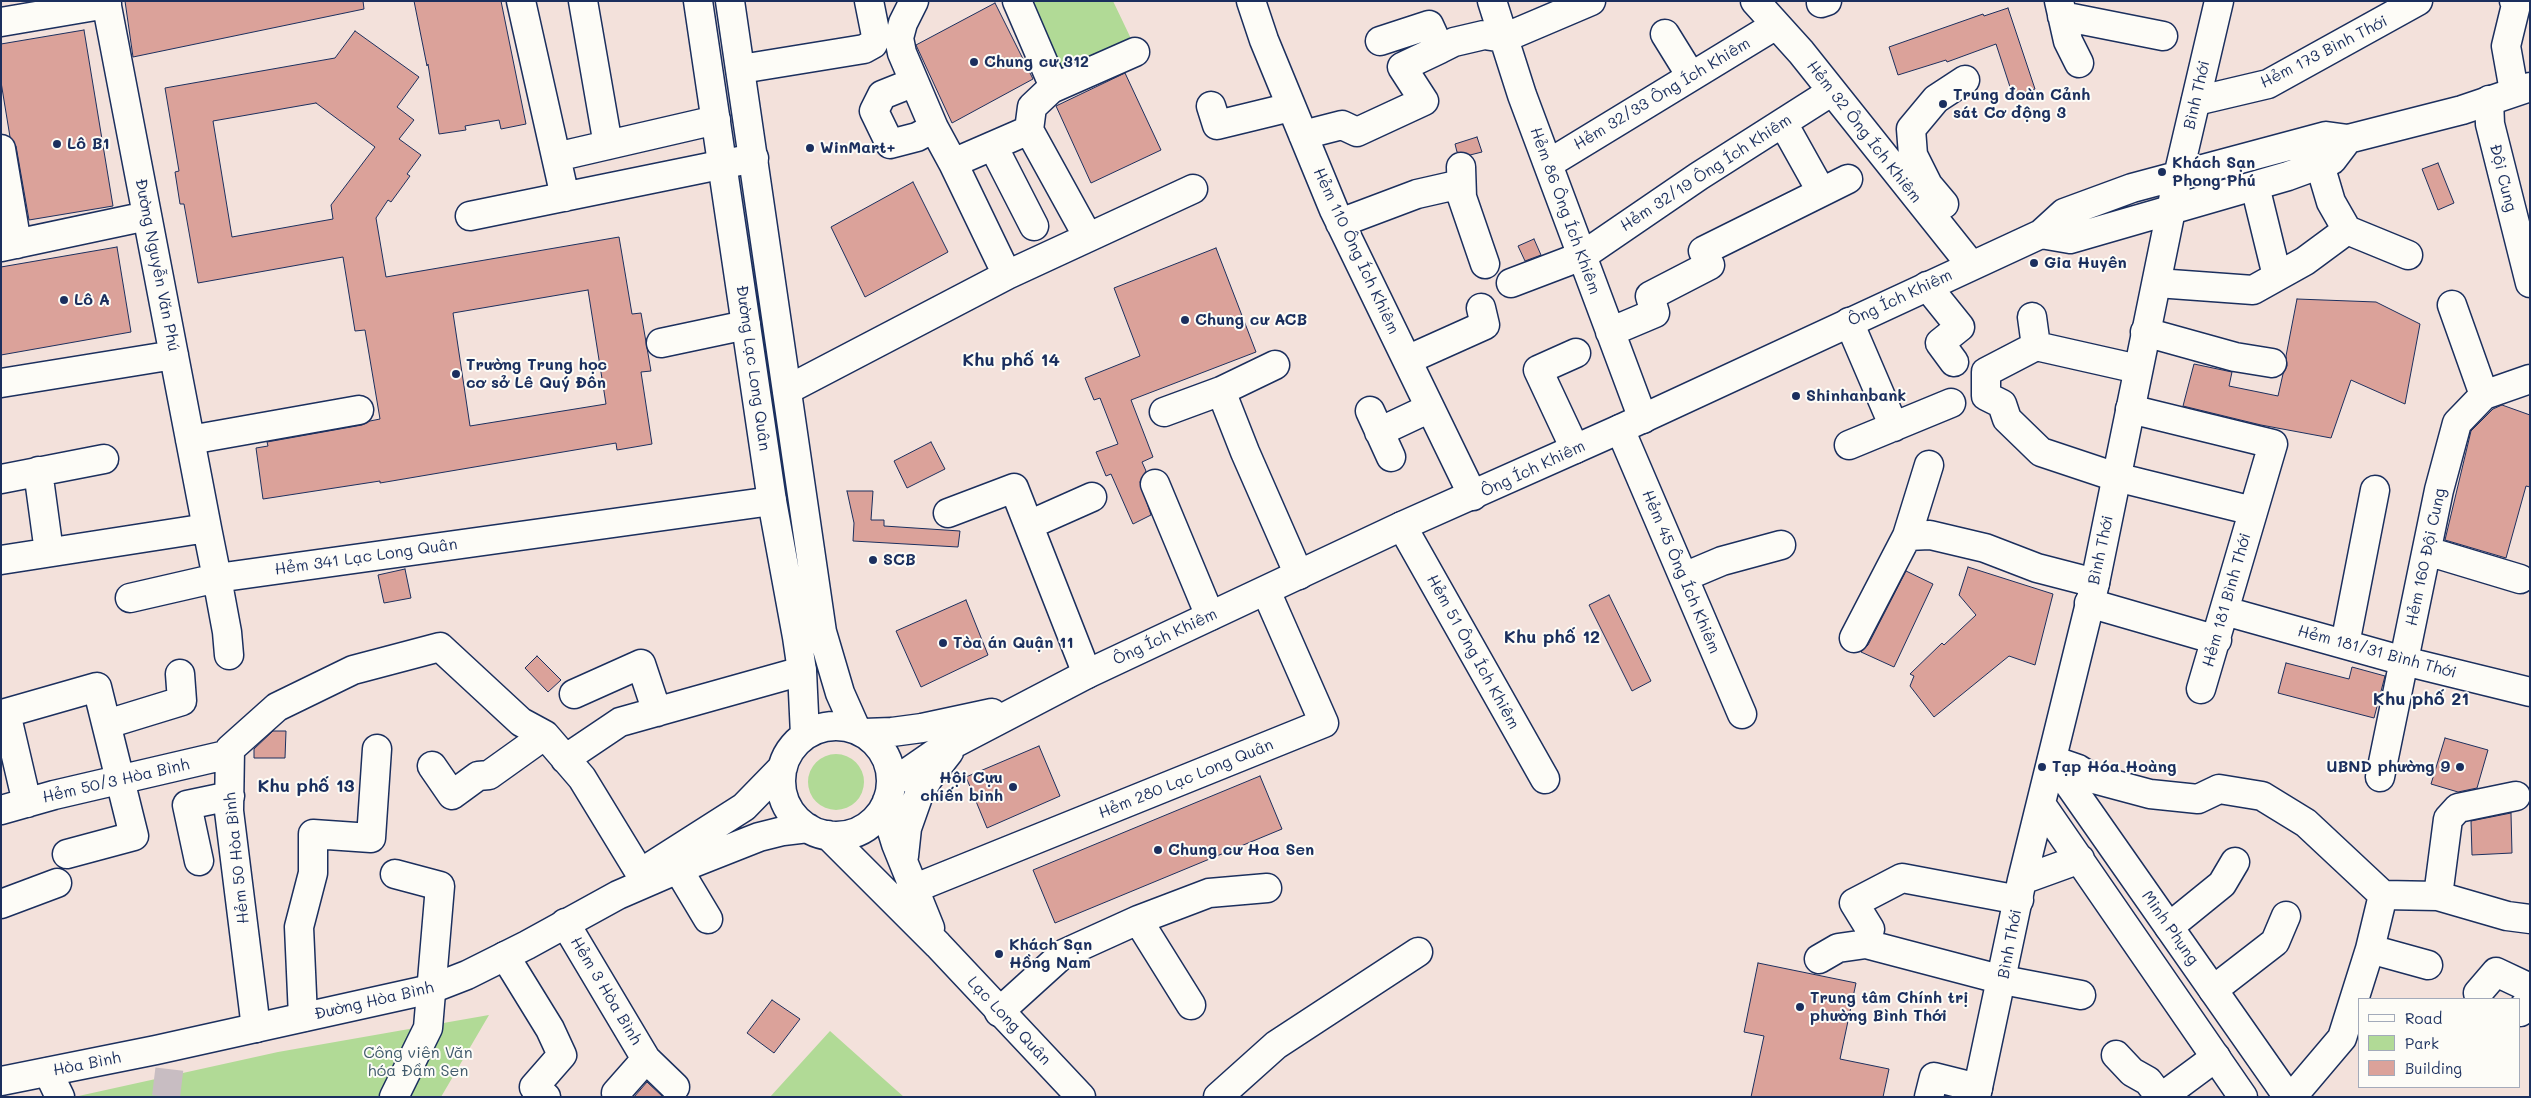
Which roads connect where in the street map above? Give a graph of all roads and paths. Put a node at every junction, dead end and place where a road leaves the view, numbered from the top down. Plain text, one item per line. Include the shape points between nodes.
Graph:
1 (521, 1) edge
2 (583, 1) edge
3 (698, 1) edge
4 (730, 1) edge
5 (869, 1) edge
6 (914, 1) edge
7 (1017, 1) edge
8 (1250, 1) edge
9 (1492, 1) edge
10 (1592, 1) edge
11 (1755, 1) edge
12 (2219, 1) edge
13 (2518, 2) edge
14 (106, 3) edge
15 (2409, 4) edge
16 (2061, 8) edge
17 (1, 22) edge
18 (1776, 25) junction
19 (1665, 34) dead end
20 (2164, 36) dead end
21 (1504, 38) junction
22 (1380, 41) dead end
23 (1440, 49) junction
24 (1135, 52) dead end
25 (2079, 63) dead end
26 (741, 69) junction
27 (1691, 76) junction
28 (1965, 80) dead end
29 (902, 87) dead end
30 (1051, 89) junction
31 (1831, 92) junction
32 (2511, 93) edge
33 (2196, 102) junction
34 (1210, 106) dead end
35 (1291, 106) junction
36 (716, 120) junction
37 (1783, 123) junction
38 (934, 128) junction
39 (1029, 130) junction
40 (1303, 135) junction
41 (2348, 139) junction
42 (608, 145) junction
43 (993, 146) junction
44 (1, 149) edge
45 (556, 157) junction
46 (754, 158) junction
47 (953, 164) junction
48 (1548, 164) junction
49 (723, 165) junction
50 (2320, 165) junction
51 (2178, 176) junction
52 (1848, 179) dead end
53 (2254, 186) junction
54 (1193, 189) dead end
55 (1821, 191) junction
56 (565, 197) junction
57 (2172, 210) junction
58 (147, 216) junction
59 (470, 216) dead end
60 (1340, 223) junction
61 (1034, 226) dead end
62 (2523, 229) edge
63 (2347, 230) junction
64 (2042, 234) junction
65 (1088, 237) junction
66 (9, 245) edge
67 (2408, 255) dead end
68 (1582, 256) junction
69 (1976, 263) junction
70 (1485, 264) dead end
71 (1007, 275) junction
72 (2277, 276) junction
73 (2529, 276) edge
74 (1511, 283) dead end
75 (2157, 283) junction
76 (1927, 286) junction
77 (2452, 305) dead end
78 (1481, 308) dead end
79 (2032, 317) dead end
80 (1849, 322) junction
81 (746, 324) junction
82 (1610, 332) junction
83 (2145, 332) junction
84 (661, 343) dead end
85 (2036, 346) junction
86 (1576, 354) dead end
87 (174, 355) junction
88 (1407, 360) junction
89 (1954, 362) dead end
90 (2272, 363) dead end
91 (1275, 365) dead end
92 (2138, 369) junction
93 (2530, 379) edge
94 (1, 383) edge
95 (787, 390) junction
96 (1221, 391) junction
97 (2484, 395) junction
98 (1951, 403) dead end
99 (1430, 408) junction
100 (2130, 409) junction
101 (359, 410) dead end
102 (1164, 412) dead end
103 (1631, 424) junction
104 (1894, 427) junction
105 (190, 440) junction
106 (1849, 446) dead end
107 (1575, 449) junction
108 (1391, 456) dead end
109 (104, 459) dead end
110 (1929, 465) dead end
111 (38, 471) junction
112 (2116, 477) junction
113 (1, 479) edge
114 (1155, 484) dead end
115 (2375, 490) dead end
116 (1473, 496) junction
117 (1092, 497) dead end
118 (772, 501) junction
119 (2253, 512) junction
120 (948, 513) dead end
121 (1028, 525) junction
122 (1402, 526) junction
123 (207, 528) junction
124 (1907, 536) junction
125 (1781, 545) dead end
126 (2426, 551) junction
127 (49, 552) junction
128 (1, 560) edge
129 (1299, 575) junction
130 (1684, 577) junction
131 (217, 578) junction
132 (2520, 579) dead end
133 (1266, 590) junction
134 (2092, 593) junction
135 (130, 598) dead end
136 (2225, 610) junction
137 (1210, 616) junction
138 (1854, 638) dead end
139 (2216, 640) junction
140 (224, 641) dead end
141 (2345, 644) junction
142 (2404, 661) junction
143 (802, 670) junction
144 (180, 674) dead end
145 (1087, 674) junction
146 (2202, 689) dead end
147 (2530, 692) edge
148 (574, 694) dead end
149 (1026, 705) junction
150 (657, 712) junction
151 (1742, 714) dead end
152 (107, 724) junction
153 (860, 731) junction
154 (545, 734) junction
155 (806, 735) junction
156 (956, 744) junction
157 (377, 748) dead end
158 (230, 754) junction
159 (8, 755) edge
160 (565, 759) junction
161 (2052, 760) junction
162 (432, 766) dead end
163 (783, 767) junction
164 (2380, 777) dead end
165 (122, 779) junction
166 (1544, 779) dead end
167 (889, 792) junction
168 (230, 796) junction
169 (2516, 796) dead end
170 (27, 803) junction
171 (2041, 804) junction
172 (1, 810) edge
173 (818, 832) junction
174 (67, 854) dead end
175 (199, 860) dead end
176 (2080, 860) junction
177 (2235, 862) dead end
178 (903, 863) junction
179 (678, 869) junction
180 (640, 873) junction
181 (395, 874) dead end
182 (57, 883) dead end
183 (1266, 888) dead end
184 (913, 889) junction
185 (2020, 890) junction
186 (618, 895) junction
187 (2383, 895) junction
188 (2438, 896) junction
189 (1, 904) edge
190 (2286, 916) dead end
191 (2530, 919) edge
192 (708, 920) dead end
193 (1138, 920) junction
194 (565, 923) junction
195 (2169, 927) junction
196 (1866, 944) junction
197 (938, 945) junction
198 (2370, 948) junction
199 (1418, 952) dead end
200 (505, 956) junction
201 (1819, 959) dead end
202 (2428, 965) dead end
203 (2003, 980) junction
204 (2530, 988) edge
205 (432, 989) junction
206 (2213, 990) junction
207 (2478, 993) dead end
208 (2081, 995) dead end
209 (2530, 999) edge
210 (1191, 1005) dead end
211 (2521, 1011) edge
212 (1000, 1012) junction
213 (303, 1017) junction
214 (256, 1028) junction
215 (172, 1047) joint
216 (2116, 1055) dead end
217 (2216, 1057) junction
218 (646, 1059) junction
219 (48, 1072) junction
220 (1, 1081) edge
221 (675, 1087) dead end
222 (616, 1092) dead end
223 (1977, 1092) edge
224 (60, 1097) edge
225 (394, 1097) edge
226 (546, 1097) edge
227 (1081, 1097) edge
228 (1218, 1097) edge
229 (1929, 1097) edge
230 (2161, 1097) edge
231 (2243, 1097) edge
232 (2288, 1097) edge
233 (2292, 1097) edge

1 - 45 street
2 - 42 street
3 - 36 street, Đường Lạc Long Quân
4 - 26 street, Đường Lạc Long Quân
5 - 26 street via 876,36 873,44 864,49
6 - 38 street via 899,38
7 - 30 street via 1051,80
8 - 35 street, Hẻm 110 Ông Ích Khiêm
9 - 21 street, Hẻm 86 Ông Ích Khiêm
10 - 21 street
11 - 18 street, Hẻm 32 Ông Ích Khiêm
12 - 33 street, Bình Thới
13 - 32 street, Đội Cung via 2506,46
14 - 17 street
14 - 58 street, Đường Nguyễn Văn Phú
15 - 33 street, Hẻm 173 Bình Thới via 2268,84
16 - 20 street
16 - 25 street via 2068,41
18 - 27 street, Hẻm 32/33 Ông Ích Khiêm
18 - 31 street, Hẻm 32 Ông Ích Khiêm
19 - 27 street
21 - 23 street via 1484,35
21 - 48 street, Hẻm 86 Ông Ích Khiêm
22 - 23 street via 1429,25
23 - 40 street via 1402,67 1424,102 1357,132 1342,125
24 - 30 street
26 - 46 street, Đường Lạc Long Quân
27 - 48 street, Hẻm 32/33 Ông Ích Khiêm
28 - 69 street via 1936,99 1911,129 1912,146 1928,185 1944,205
29 - 38 street via 882,95 874,111 890,144 917,137
30 - 39 street via 1032,107
31 - 37 street, Hẻm 32/19 Ông Ích Khiêm
31 - 69 street, Hẻm 32 Ông Ích Khiêm
32 - 41 street, Ông Ích Khiêm via 2462,110
32 - 62 street, Đội Cung via 2490,124
33 - 51 street, Bình Thới
34 - 35 street via 1218,125
35 - 40 street, Hẻm 110 Ông Ích Khiêm
36 - 42 street
36 - 49 street, Đường Lạc Long Quân
37 - 55 street
37 - 68 street, Hẻm 32/19 Ông Ích Khiêm
38 - 47 street
39 - 43 street
39 - 65 street
40 - 60 street, Hẻm 110 Ông Ích Khiêm
41 - 50 street via 2332,160
41 - 51 street, Ông Ích Khiêm via 2326,136
42 - 45 street
43 - 47 street
43 - 61 street
44 - 66 street
45 - 56 street
46 - 49 street
46 - 95 street, Đường Lạc Long Quân
47 - 71 street
48 - 68 street, Hẻm 86 Ông Ích Khiêm
49 - 56 street
49 - 81 street, Đường Lạc Long Quân
50 - 53 street
50 - 63 street via 2331,202
51 - 57 street, Bình Thới
51 - 64 street, Ông Ích Khiêm via 2132,188 2064,213
52 - 55 street
53 - 57 street
53 - 72 street
54 - 65 street
55 - 82 street via 1703,251 1710,265 1650,296 1655,313
56 - 59 street
57 - 64 street via 2070,239
57 - 75 street, Bình Thới
58 - 66 street
58 - 87 street, Đường Nguyễn Văn Phú
60 - 70 street via 1461,176 1462,197
60 - 88 street, Hẻm 110 Ông Ích Khiêm
62 - 73 street, Đội Cung
63 - 67 street
63 - 72 street via 2305,261
64 - 69 street, Ông Ích Khiêm
65 - 71 street
68 - 74 street, Hẻm 32/19 Ông Ích Khiêm
68 - 82 street, Hẻm 86 Ông Ích Khiêm
69 - 76 street, Ông Ích Khiêm
71 - 95 street
72 - 75 street via 2253,290
75 - 83 street, Bình Thới
76 - 80 street, Ông Ích Khiêm
76 - 89 street via 1960,327 1940,343
77 - 97 street
78 - 88 street via 1485,325
79 - 85 street
80 - 103 street, Ông Ích Khiêm
80 - 104 street
81 - 84 street
81 - 118 street, Đường Lạc Long Quân
82 - 103 street, Hẻm 86 Ông Ích Khiêm
83 - 90 street via 2235,357
83 - 92 street, Bình Thới
85 - 92 street
85 - 112 street, Hẻm 181 Bình Thới via 1986,372 1986,396 2002,404 2007,419 2041,452
86 - 107 street via 1538,370
87 - 94 street
87 - 105 street, Đường Nguyễn Văn Phú
88 - 99 street, Hẻm 110 Ông Ích Khiêm
91 - 96 street
92 - 100 street, Bình Thới
93 - 97 street, Hẻm 160 Đội Cung
95 - 153 street, Đường Lạc Long Quân via 822,632 844,702
96 - 102 street
96 - 129 street
97 - 126 street, Hẻm 160 Đội Cung via 2457,423
98 - 104 street
99 - 108 street via 1374,421
99 - 116 street, Hẻm 110 Ông Ích Khiêm
100 - 112 street, Bình Thới
100 - 119 street, Hẻm 181 Bình Thới via 2273,444
101 - 105 street
103 - 107 street, Ông Ích Khiêm
103 - 130 street, Hẻm 45 Ông Ích Khiêm
104 - 106 street
105 - 123 street, Đường Nguyễn Văn Phú
107 - 116 street, Ông Ích Khiêm
109 - 111 street
110 - 124 street
111 - 113 street
111 - 127 street
112 - 119 street, Hẻm 181 Bình Thới
112 - 134 street, Bình Thới
114 - 137 street
115 - 141 street
116 - 122 street, Ông Ích Khiêm
117 - 121 street
118 - 131 street, Hẻm 341 Lạc Long Quân
118 - 143 street, Đường Lạc Long Quân
119 - 136 street, Hẻm 181 Bình Thới
120 - 121 street via 1014,488
121 - 145 street
122 - 129 street, Ông Ích Khiêm
122 - 166 street, Hẻm 51 Ông Ích Khiêm
123 - 127 street
123 - 131 street
124 - 134 street via 1930,535 1985,548
124 - 138 street
125 - 130 street via 1729,559
126 - 132 street
126 - 142 street, Hẻm 160 Đội Cung
127 - 128 street
129 - 133 street, Ông Ích Khiêm
130 - 151 street, Hẻm 45 Ông Ích Khiêm
131 - 135 street, Hẻm 341 Lạc Long Quân
131 - 140 street
133 - 137 street, Ông Ích Khiêm
133 - 184 street, Hẻm 280 Lạc Long Quân via 1324,724
134 - 139 street
134 - 161 street, Bình Thới
136 - 139 street, Hẻm 181 Bình Thới
136 - 141 street, Hẻm 181/31 Bình Thới
137 - 145 street, Ông Ích Khiêm
139 - 146 street, Hẻm 181 Bình Thới
141 - 142 street, Hẻm 181/31 Bình Thới
142 - 147 street, Hẻm 181/31 Bình Thới
142 - 164 street, Hẻm 160 Đội Cung
143 - 150 street
143 - 155 street, Đường Lạc Long Quân
144 - 152 street via 182,701
145 - 149 street, Ông Ích Khiêm
148 - 150 street via 641,664
149 - 153 street via 922,728 892,732
149 - 156 street
150 - 160 street via 620,722
152 - 159 street via 97,687 6,713
152 - 165 street
153 - 155 street via 830,726
153 - 167 street via 884,754 891,774
154 - 158 street via 521,722 440,647 353,670 276,707 230,749
154 - 160 street
154 - 162 street via 489,775 478,776 452,796
155 - 163 street via 795,744
156 - 167 street via 934,754
156 - 178 street via 919,794 907,828
157 - 213 street via 371,838 313,834 313,873 299,927
158 - 165 street, Hẻm 50/3 Hòa Bình
158 - 168 street, Hẻm 50 Hòa Bình
159 - 170 street
160 - 180 street via 582,778
161 - 171 street, Bình Thới
161 - 187 street via 2094,779 2150,794 2198,799 2219,789 2262,796 2306,823
161 - 195 street, Minh Phụng
163 - 173 street via 783,796 790,810
163 - 180 street, Đường Hòa Bình via 744,807
165 - 170 street, Hẻm 50/3 Hòa Bình
165 - 174 street via 134,836
167 - 173 street via 875,820 865,828 853,833
167 - 178 street via 888,818
168 - 175 street via 187,805
168 - 214 street, Hẻm 50 Hòa Bình via 229,811
169 - 188 street via 2458,808 2448,819
170 - 172 street, Hẻm 50/3 Hòa Bình
171 - 176 street
171 - 185 street, Bình Thới
173 - 179 street, Đường Hòa Bình via 783,831 759,837
173 - 197 street
176 - 185 street
176 - 217 street
177 - 195 street via 2222,884
178 - 184 street
179 - 186 street, Đường Hòa Bình
179 - 192 street
180 - 186 street, Đường Hòa Bình
181 - 205 street via 440,886
182 - 189 street
183 - 193 street via 1209,893
184 - 197 street
185 - 196 street via 1902,878 1854,903 1870,929
185 - 203 street, Bình Thới
186 - 194 street, Đường Hòa Bình
187 - 188 street
187 - 198 street
188 - 191 street via 2507,916
190 - 206 street via 2275,942
193 - 210 street
193 - 212 street via 1063,954
194 - 200 street, Đường Hòa Bình
194 - 218 street, Hẻm 3 Hòa Bình
195 - 206 street, Minh Phụng
196 - 201 street via 1838,948
196 - 203 street
197 - 212 street, Lạc Long Quân
198 - 202 street
198 - 233 street via 2342,1038
199 - 228 street via 1276,1045
200 - 205 street, Đường Hòa Bình
200 - 226 street via 550,1029 562,1055 534,1087
203 - 208 street
203 - 223 street, Bình Thới
204 - 207 street via 2496,972
205 - 213 street, Đường Hòa Bình
205 - 225 street via 428,1028
206 - 232 street, Minh Phụng
209 - 211 street
212 - 227 street, Lạc Long Quân
213 - 214 street, Đường Hòa Bình
214 - 215 street, Đường Hòa Bình
215 - 219 street, Hòa Bình
216 - 230 street via 2132,1072 2148,1080
217 - 230 street
217 - 231 street
218 - 221 street, Hẻm 3 Hòa Bình
218 - 222 street, Hẻm 3 Hòa Bình
219 - 220 street, Hòa Bình
219 - 224 street
223 - 229 street via 1934,1077

